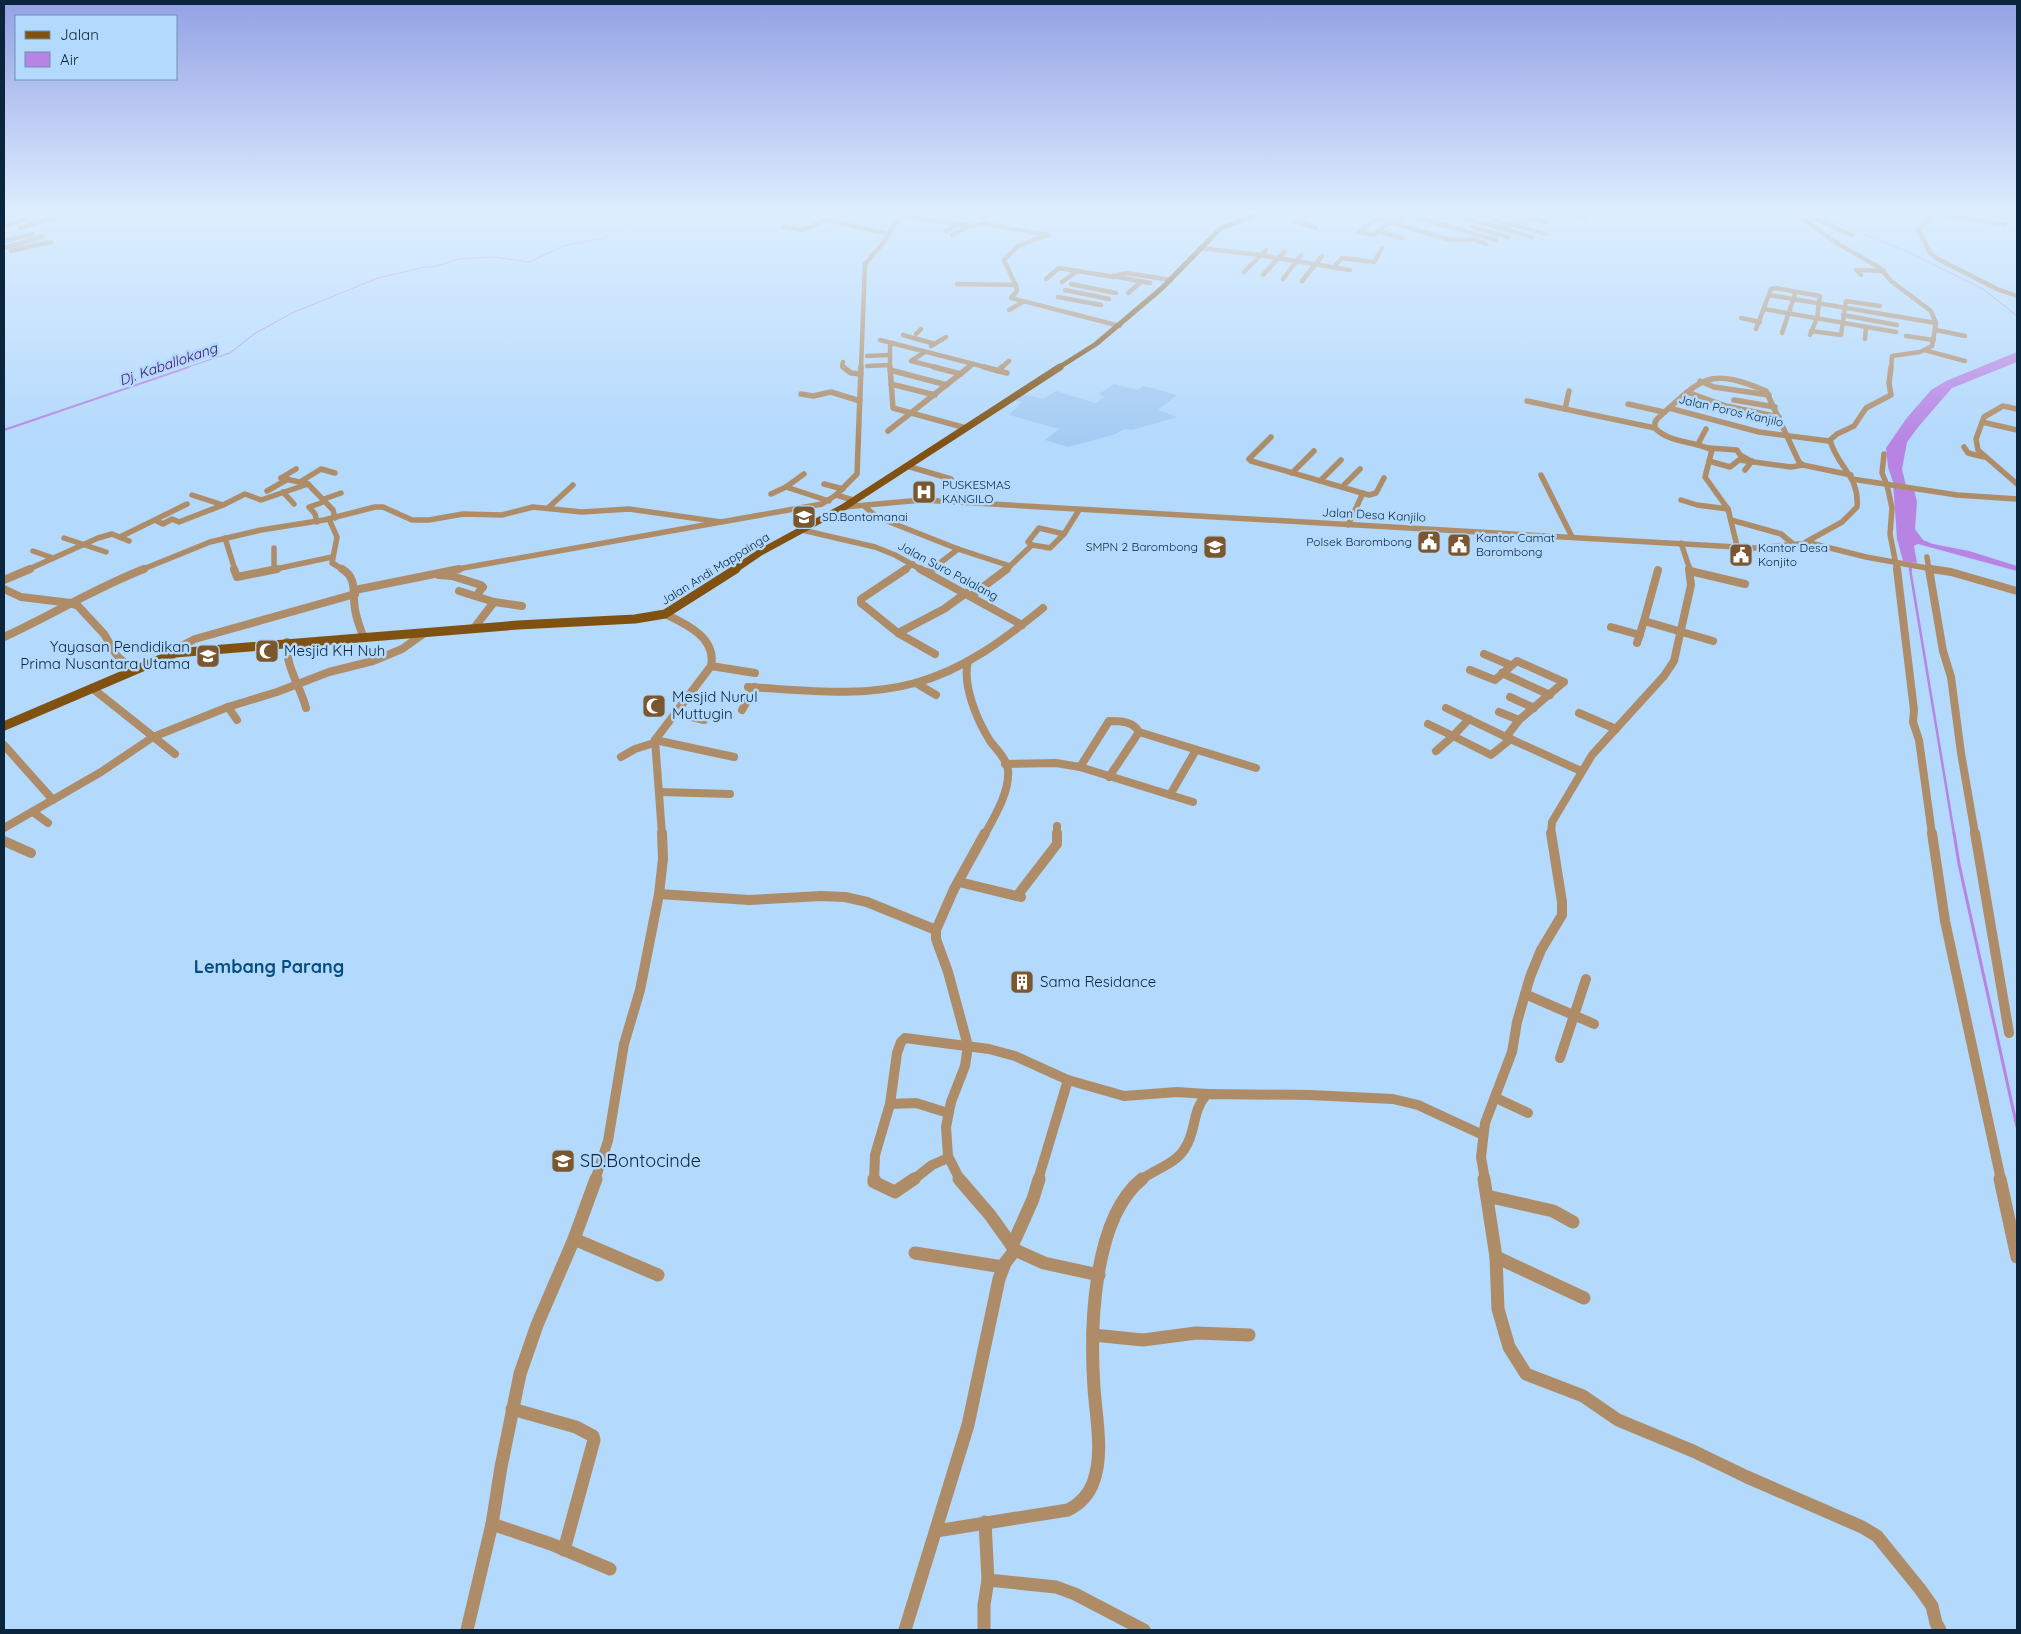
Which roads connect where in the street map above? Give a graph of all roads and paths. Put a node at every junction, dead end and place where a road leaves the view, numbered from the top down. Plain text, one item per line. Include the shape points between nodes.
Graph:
1 (864, 290) edge
2 (1017, 290) edge
3 (1067, 290) edge
4 (1091, 290) edge
5 (1105, 290) edge
6 (1131, 290) edge
7 (1160, 290) edge
8 (1771, 290) edge
9 (1790, 290) edge
10 (1903, 290) edge
11 (2003, 290) edge
12 (1109, 291) joint
13 (1796, 291) junction
14 (1116, 293) dead end
15 (1128, 293) dead end
16 (1086, 294) junction
17 (1769, 295) junction
18 (2017, 296) edge
19 (1058, 297) dead end
20 (1109, 299) dead end
21 (1794, 299) junction
22 (1023, 302) junction
23 (1077, 302) junction
24 (1100, 304) dead end
25 (1819, 304) junction
26 (1880, 306) dead end
27 (1844, 308) junction
28 (1764, 309) junction
29 (1009, 310) dead end
30 (1790, 313) junction
31 (1843, 315) junction
32 (1741, 318) dead end
33 (1816, 318) junction
34 (1760, 322) junction
35 (1842, 323) junction
36 (1897, 324) dead end
37 (1120, 326) junction
38 (1866, 327) junction
39 (1936, 327) junction
40 (921, 329) dead end
41 (1756, 329) dead end
42 (1782, 333) dead end
43 (1892, 333) dead end
44 (903, 335) dead end
45 (913, 335) junction
46 (1906, 336) dead end
47 (1965, 336) dead end
48 (1865, 339) dead end
49 (880, 340) dead end
50 (1934, 340) junction
51 (893, 343) junction
52 (935, 344) junction
53 (1924, 350) junction
54 (924, 351) junction
55 (867, 356) dead end
56 (890, 356) junction
57 (1010, 361) dead end
58 (1965, 361) dead end
59 (843, 362) dead end
60 (973, 364) junction
61 (867, 366) dead end
62 (890, 368) junction
63 (998, 371) junction
64 (1007, 373) dead end
65 (861, 374) junction
66 (961, 374) junction
67 (1700, 381) junction
68 (890, 384) junction
69 (947, 385) junction
70 (1569, 391) dead end
71 (1687, 392) junction
72 (801, 394) dead end
73 (935, 395) junction
74 (1770, 395) junction
75 (860, 400) junction
76 (1734, 400) dead end
77 (1527, 401) dead end
78 (1628, 404) dead end
79 (1775, 407) junction
80 (2017, 408) edge
81 (1565, 409) junction
82 (1666, 410) junction
83 (911, 413) junction
84 (1779, 417) junction
85 (1982, 422) junction
86 (966, 428) junction
87 (1655, 428) junction
88 (1706, 429) dead end
89 (2017, 430) edge
90 (888, 431) dead end
91 (1789, 436) junction
92 (1270, 437) dead end
93 (1829, 441) junction
94 (1698, 444) junction
95 (1964, 447) dead end
96 (1709, 448) junction
97 (1314, 451) dead end
98 (1884, 454) dead end
99 (1984, 457) junction
100 (1341, 460) dead end
101 (1709, 461) junction
102 (1752, 461) junction
103 (1803, 465) junction
104 (907, 466) junction
105 (296, 469) dead end
106 (1360, 469) dead end
107 (1746, 470) dead end
108 (335, 473) dead end
109 (1292, 473) junction
110 (804, 474) dead end
111 (1542, 475) dead end
112 (1384, 478) dead end
113 (1852, 478) junction
114 (288, 479) junction
115 (951, 479) dead end
116 (1320, 481) junction
117 (300, 482) junction
118 (308, 484) junction
119 (824, 484) dead end
120 (2017, 484) edge
121 (573, 485) dead end
122 (1889, 485) junction
123 (786, 487) junction
124 (1342, 487) junction
125 (843, 489) junction
126 (1920, 490) joint
127 (267, 491) dead end
128 (283, 492) junction
129 (341, 493) dead end
130 (1363, 493) junction
131 (771, 494) dead end
132 (192, 495) dead end
133 (836, 495) junction
134 (853, 500) junction
135 (1681, 500) dead end
136 (2017, 500) edge
137 (322, 501) junction
138 (830, 501) junction
139 (187, 504) dead end
140 (294, 504) dead end
141 (223, 505) junction
142 (864, 506) junction
143 (844, 507) junction
144 (548, 508) junction
145 (1728, 509) junction
146 (1079, 510) junction
147 (1212, 518) junction
148 (332, 519) junction
149 (155, 520) junction
150 (1731, 520) junction
151 (317, 522) junction
152 (721, 522) junction
153 (1348, 525) junction
154 (1213, 526) dead end
155 (802, 530) junction
156 (1064, 534) junction
157 (204, 535) dead end
158 (120, 537) junction
159 (1572, 537) junction
160 (64, 538) dead end
161 (225, 538) junction
162 (129, 541) dead end
163 (210, 542) junction
164 (1806, 542) junction
165 (1681, 543) junction
166 (1792, 543) junction
167 (83, 544) junction
168 (1032, 545) junction
169 (1737, 546) junction
170 (274, 548) dead end
171 (958, 549) junction
172 (33, 551) dead end
173 (106, 552) dead end
174 (332, 557) junction
175 (1927, 557) dead end
176 (53, 558) junction
177 (1899, 563) junction
178 (913, 564) junction
179 (1010, 566) junction
180 (1927, 568) junction
181 (274, 570) junction
182 (1658, 570) dead end
183 (1690, 571) junction
184 (928, 572) junction
185 (430, 573) junction
186 (4, 580) edge
187 (1745, 584) dead end
188 (4, 589) edge
189 (459, 591) dead end
190 (2017, 591) edge
191 (355, 592) junction
192 (479, 592) dead end
193 (968, 594) junction
194 (494, 602) junction
195 (70, 603) junction
196 (522, 606) dead end
197 (1044, 608) dead end
198 (665, 614) junction
199 (1644, 621) junction
200 (1022, 625) junction
201 (1611, 627) dead end
202 (474, 628) junction
203 (1680, 630) junction
204 (426, 632) junction
205 (898, 633) junction
206 (363, 636) junction
207 (4, 637) edge
208 (1713, 641) dead end
209 (287, 642) junction
210 (175, 653) junction
211 (935, 654) dead end
212 (1484, 654) dead end
213 (968, 661) junction
214 (711, 666) junction
215 (1510, 666) junction
216 (132, 670) junction
217 (1470, 670) dead end
218 (1502, 673) junction
219 (755, 674) dead end
220 (916, 683) junction
221 (298, 684) junction
222 (92, 688) junction
223 (936, 695) dead end
224 (1550, 695) junction
225 (1510, 697) dead end
226 (228, 707) junction
227 (306, 708) dead end
228 (1446, 708) dead end
229 (1534, 708) junction
230 (742, 710) dead end
231 (1499, 712) dead end
232 (675, 713) junction
233 (1579, 713) dead end
234 (1469, 719) junction
235 (237, 720) dead end
236 (704, 720) dead end
237 (1519, 720) junction
238 (1428, 724) dead end
239 (4, 726) edge
240 (1616, 729) junction
241 (1138, 732) junction
242 (1453, 736) junction
243 (153, 738) junction
244 (1508, 738) junction
245 (655, 742) junction
246 (4, 745) edge
247 (1196, 750) junction
248 (1436, 751) dead end
249 (175, 754) dead end
250 (621, 757) dead end
251 (734, 757) dead end
252 (1005, 764) junction
253 (1080, 766) junction
254 (1256, 768) dead end
255 (1581, 771) junction
256 (1110, 777) junction
257 (660, 792) junction
258 (730, 794) dead end
259 (1170, 795) junction
260 (53, 800) junction
261 (1193, 802) dead end
262 (33, 812) junction
263 (48, 823) dead end
264 (1057, 826) dead end
265 (4, 828) edge
266 (4, 841) edge
267 (31, 853) dead end
268 (958, 882) junction
269 (659, 894) junction
270 (936, 930) junction
271 (1586, 979) dead end
272 (1525, 994) junction
273 (1574, 1015) junction
274 (1594, 1024) dead end
275 (2009, 1033) dead end
276 (968, 1046) junction
277 (1560, 1058) dead end
278 (1068, 1080) junction
279 (1207, 1094) junction
280 (1496, 1098) junction
281 (890, 1104) junction
282 (948, 1113) junction
283 (1528, 1113) dead end
284 (1483, 1135) junction
285 (948, 1158) junction
286 (1487, 1196) junction
287 (1573, 1222) dead end
288 (574, 1239) junction
289 (1013, 1248) junction
290 (915, 1253) dead end
291 (1496, 1257) junction
292 (2017, 1257) edge
293 (1003, 1267) junction
294 (658, 1275) dead end
295 (1098, 1276) junction
296 (1584, 1298) dead end
297 (1249, 1335) dead end
298 (1093, 1336) junction
299 (512, 1409) junction
300 (985, 1522) junction
301 (492, 1524) junction
302 (936, 1531) junction
303 (564, 1550) junction
304 (610, 1569) dead end
305 (988, 1580) junction
306 (467, 1630) edge
307 (905, 1630) edge
308 (984, 1630) edge
309 (1144, 1630) edge
310 (1940, 1630) edge

1 - 65 street
2 - 22 street via 1011,298
3 - 16 street
4 - 16 street
5 - 12 street
6 - 15 street
7 - 37 main road, Jalan Andi Mappainga
8 - 17 street
9 - 13 street
10 - 39 street via 1931,312
11 - 18 street
12 - 14 street
13 - 21 street
13 - 25 street via 1819,296
16 - 20 street
16 - 23 street
17 - 21 street
17 - 28 street
19 - 23 street
21 - 25 street
21 - 30 street
22 - 29 street
22 - 37 street
23 - 24 street
25 - 27 street
25 - 33 street
26 - 27 street via 1847,301
27 - 31 street
27 - 39 street
28 - 30 street
28 - 34 street
30 - 33 street
30 - 42 street
31 - 35 street
31 - 36 street
32 - 34 street
33 - 35 street
33 - 35 street via 1811,333 1841,335
34 - 41 street
35 - 38 street
37 - 86 main road, Jalan Andi Mappainga
38 - 43 street
38 - 48 street
39 - 47 street
39 - 50 street
40 - 45 street
44 - 45 street
45 - 52 street
45 - 52 street via 943,339
46 - 50 street
49 - 51 street
50 - 53 street via 1932,346
51 - 54 street
51 - 56 street
52 - 54 street
53 - 58 street
53 - 93 street via 1892,356 1888,383 1891,395 1866,408 1854,426
54 - 60 street
54 - 66 street via 911,361
55 - 56 street
56 - 62 street
57 - 63 street
59 - 65 street via 844,369
60 - 63 street
60 - 66 street
61 - 62 street
62 - 68 street
62 - 69 street
63 - 64 street
65 - 75 street
66 - 69 street
67 - 71 street, Jalan Poros Kanjilo
67 - 74 street, Jalan Poros Kanjilo via 1714,387
67 - 74 street, Jalan Poros Kanjilo via 1729,377 1761,388
68 - 73 street
68 - 83 street via 893,408
69 - 73 street
70 - 81 street
71 - 82 street, Jalan Poros Kanjilo
71 - 84 street, Jalan Poros Kanjilo via 1726,406
72 - 75 street via 813,396 831,392
73 - 83 street
74 - 79 street, Jalan Poros Kanjilo
75 - 125 street via 857,474
76 - 79 street, Jalan Poros Kanjilo
77 - 81 street
78 - 82 street, Jalan Poros Kanjilo
79 - 84 street, Jalan Poros Kanjilo
80 - 85 street via 2003,406 1986,415
81 - 87 street
82 - 87 street, Jalan Poros Kanjilo via 1656,420
82 - 91 street, Jalan Poros Kanjilo
83 - 86 street
83 - 90 street
84 - 91 street, Jalan Poros Kanjilo
85 - 89 street
85 - 99 street via 1976,446
86 - 104 main road, Jalan Andi Mappainga
87 - 94 street via 1662,434
88 - 94 street, Jalan Poros Kanjilo
91 - 93 street, Jalan Poros Kanjilo
91 - 103 street, Jalan Poros Kanjilo
92 - 109 street via 1249,459
93 - 113 street
94 - 96 street
95 - 99 street via 1968,453
96 - 101 street via 1712,452
96 - 102 street via 1737,450
97 - 109 street
98 - 122 street via 1882,473
99 - 120 street
100 - 116 street
101 - 102 street via 1730,467 1738,460
101 - 145 street via 1705,477
102 - 103 street via 1791,467
102 - 107 street
103 - 113 street
104 - 115 street
104 - 134 main road, Jalan Andi Mappainga
105 - 114 street via 281,478
106 - 124 street
108 - 117 street via 321,470
109 - 116 street
110 - 123 street
111 - 159 street
112 - 130 street via 1374,494
113 - 122 street
113 - 164 street via 1859,500 1856,510 1842,522
114 - 117 street
114 - 127 street
116 - 124 street
117 - 118 street
118 - 128 street
118 - 137 street
119 - 125 street
121 - 144 street
122 - 126 street
122 - 177 street via 1890,534
123 - 131 street
123 - 138 street
124 - 130 street
125 - 133 street
126 - 136 street
128 - 140 street
128 - 141 street via 261,500 245,494
129 - 137 street
130 - 153 street
132 - 141 street
133 - 134 street
133 - 138 street
134 - 143 main road, Jalan Andi Mappainga
135 - 145 street via 1699,506
137 - 148 street via 333,510
137 - 151 street via 309,507
138 - 152 street
139 - 149 street
141 - 149 street via 179,522 172,519 163,524
142 - 143 street, Jalan Desa Kanjilo
142 - 146 street, Jalan Desa Kanjilo via 915,500
142 - 171 street via 877,517
143 - 155 main road, Jalan Andi Mappainga
144 - 148 street via 420,520 406,519 379,507
144 - 152 street via 582,512 629,509
145 - 150 street
146 - 147 street, Jalan Desa Kanjilo
146 - 156 street
147 - 153 street, Jalan Desa Kanjilo
147 - 154 street
148 - 151 street
148 - 174 street via 337,537
149 - 158 street
150 - 166 street via 1780,533
150 - 169 street
151 - 161 street
152 - 185 street
153 - 159 street, Jalan Desa Kanjilo
155 - 178 street, Jalan Suro Palalang via 875,547
155 - 198 main road, Jalan Andi Mappainga via 759,553
156 - 168 street via 1050,548
156 - 168 street via 1038,529 1028,540
157 - 163 street
158 - 162 street
158 - 167 street via 112,534
159 - 165 street, Jalan Desa Kanjilo
160 - 167 street
161 - 163 street
161 - 181 street via 237,577
163 - 195 street via 110,582
164 - 166 street, Jalan Desa Kanjilo
164 - 177 street, Jalan Desa Kanjilo
165 - 169 street, Jalan Desa Kanjilo
165 - 183 street
166 - 169 street, Jalan Desa Kanjilo via 1763,548
167 - 173 street
167 - 176 street
168 - 179 street
170 - 181 street
171 - 179 street
171 - 184 street
172 - 176 street
174 - 181 street
174 - 191 street via 332,564 346,571
175 - 180 street
176 - 186 street
177 - 180 street, Jalan Desa Kanjilo
177 - 292 street via 1914,710 1912,722 1919,740 1945,921
178 - 184 street, Jalan Suro Palalang
178 - 205 street via 860,601 864,608
179 - 193 street
180 - 190 street, Jalan Desa Kanjilo
180 - 275 street via 1943,650 1952,677 1961,753
182 - 199 street
183 - 187 street
183 - 203 street via 1691,585
184 - 193 street, Jalan Suro Palalang
185 - 191 street
185 - 192 street via 481,585 483,588
188 - 195 street via 21,597
189 - 194 street
191 - 206 street via 354,607
191 - 210 street via 195,639
193 - 200 street, Jalan Suro Palalang
193 - 205 street
194 - 196 street
194 - 202 street
195 - 207 street
195 - 216 street via 90,617 117,656
197 - 200 street
198 - 202 main road, Jalan Andi Mappainga via 635,619
198 - 214 street via 700,635 712,652
199 - 201 street via 1638,639
199 - 203 street
200 - 213 street
202 - 204 main road, Jalan Andi Mappainga
203 - 208 street
203 - 240 street via 1676,656 1670,668
204 - 206 main road, Jalan Andi Mappainga
204 - 221 street via 402,649 373,661
205 - 211 street
206 - 209 main road, Jalan Andi Mappainga
209 - 210 main road, Jalan Andi Mappainga
209 - 221 street via 287,661
210 - 216 main road, Jalan Andi Mappainga
212 - 215 street
213 - 220 street
213 - 252 street via 967,677 978,716
214 - 219 street
214 - 232 street
215 - 218 street
215 - 224 street via 1518,662 1564,682
216 - 222 main road, Jalan Andi Mappainga
217 - 218 street via 1494,680
218 - 224 street
220 - 223 street
220 - 230 street via 870,690 752,687
221 - 226 street
221 - 227 street
222 - 239 main road, Jalan Andi Mappainga
222 - 243 street
224 - 229 street
225 - 229 street
226 - 235 street
226 - 243 street
228 - 234 street
229 - 237 street
231 - 237 street
232 - 236 street
232 - 245 street
233 - 240 street
234 - 242 street
234 - 244 street
237 - 244 street
238 - 242 street
240 - 255 street
241 - 247 street
241 - 253 street via 1125,721 1109,721
241 - 256 street
242 - 244 street via 1491,755
242 - 248 street
243 - 249 street
243 - 260 street
244 - 255 street
245 - 250 street
245 - 251 street
245 - 257 street
246 - 260 street
247 - 254 street
247 - 259 street
252 - 253 street
252 - 268 street via 1008,770 996,811
253 - 256 street
255 - 272 street via 1552,822 1562,915 1541,950
256 - 259 street
257 - 258 street
257 - 269 street via 663,859
259 - 261 street
260 - 262 street
262 - 263 street
262 - 265 street
264 - 268 street via 1058,843 1020,897
266 - 267 street
268 - 270 street
269 - 270 street via 742,900 842,896
269 - 288 street via 640,990 624,1044 608,1141
270 - 276 street
271 - 273 street
272 - 273 street
272 - 280 street via 1512,1052
273 - 274 street
273 - 277 street
276 - 278 street via 1015,1056
276 - 281 street via 912,1038 902,1040
276 - 282 street via 964,1072
278 - 279 street via 1124,1096 1177,1092
278 - 289 street via 1033,1199
279 - 284 street via 1393,1099 1418,1106
279 - 295 street via 1199,1102 1186,1149 1179,1157 1142,1179 1126,1197 1114,1219
280 - 283 street
280 - 284 street
281 - 282 street via 916,1103
281 - 285 street via 875,1155 876,1184 895,1192 926,1168
282 - 285 street
284 - 286 street via 1481,1157
285 - 289 street via 952,1169
286 - 287 street via 1553,1211
286 - 291 street
288 - 294 street
288 - 299 street via 537,1325
289 - 293 street
289 - 295 street via 1038,1261
290 - 293 street
291 - 296 street
291 - 310 street via 1498,1309 1502,1326 1509,1346 1526,1374 1583,1396 1618,1420 1877,1536 1932,1606
293 - 302 street via 968,1425
295 - 298 street
297 - 298 street via 1196,1334 1143,1340
298 - 300 street via 1098,1441 1097,1462 1089,1493 1080,1504 1068,1510
299 - 301 street
299 - 303 street via 576,1427 593,1436
300 - 302 street
300 - 305 street
301 - 303 street
301 - 306 street
302 - 307 street
303 - 304 street
305 - 308 street
305 - 309 street via 1056,1586

